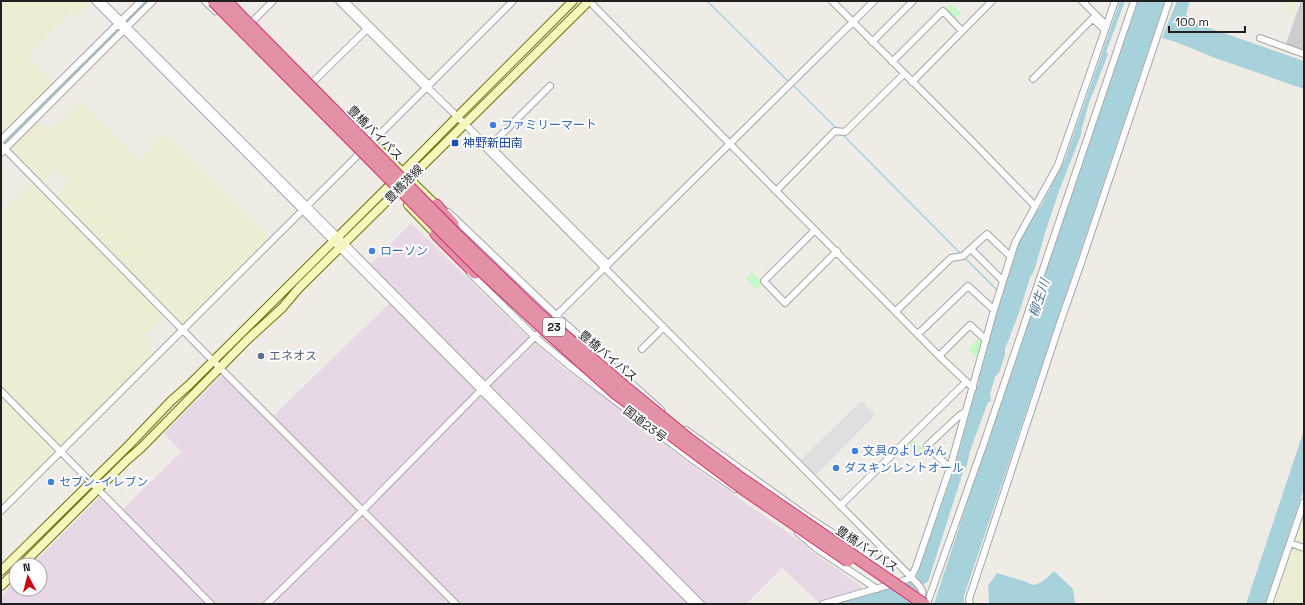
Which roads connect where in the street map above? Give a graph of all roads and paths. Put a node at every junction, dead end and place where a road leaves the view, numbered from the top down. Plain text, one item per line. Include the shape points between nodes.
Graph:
1 (95, 1) edge
2 (101, 1) edge
3 (141, 1) edge
4 (153, 1) edge
5 (205, 1) edge
6 (213, 1) edge
7 (226, 1) edge
8 (233, 1) edge
9 (273, 1) edge
10 (339, 1) edge
11 (345, 1) edge
12 (513, 1) edge
13 (573, 1) edge
14 (589, 1) edge
15 (832, 1) edge
16 (874, 1) edge
17 (913, 1) edge
18 (992, 1) edge
19 (1082, 1) edge
20 (1115, 1) edge
21 (1134, 1) edge
22 (1169, 1) edge
23 (355, 14) junction
24 (1095, 17) junction
25 (253, 21) junction
26 (853, 22) junction
27 (123, 25) junction
28 (366, 26) junction
29 (1105, 27) junction
30 (962, 31) junction
31 (106, 37) junction
32 (1260, 38) dead end
33 (872, 42) junction
34 (111, 43) junction
35 (1304, 54) edge
36 (88, 55) junction
37 (93, 61) junction
38 (892, 62) junction
39 (904, 74) junction
40 (1033, 79) dead end
41 (313, 82) junction
42 (912, 82) junction
43 (550, 86) dead end
44 (427, 87) junction
45 (342, 112) junction
46 (457, 117) junction
47 (329, 125) junction
48 (465, 125) junction
49 (1, 140) edge
50 (372, 142) junction
51 (730, 144) junction
52 (489, 148) junction
53 (2, 149) edge
54 (359, 154) junction
55 (404, 172) junction
56 (410, 179) junction
57 (390, 186) junction
58 (776, 191) junction
59 (396, 192) junction
60 (436, 205) junction
61 (1035, 206) junction
62 (305, 208) junction
63 (815, 230) junction
64 (436, 234) junction
65 (335, 239) junction
66 (342, 246) junction
67 (971, 249) junction
68 (837, 251) junction
69 (1011, 257) junction
70 (606, 266) junction
71 (1003, 281) junction
72 (994, 310) junction
73 (896, 311) junction
74 (557, 316) junction
75 (663, 328) junction
76 (183, 330) junction
77 (918, 334) junction
78 (535, 337) junction
79 (986, 340) junction
80 (642, 349) dead end
81 (939, 356) junction
82 (213, 360) junction
83 (220, 368) junction
84 (608, 372) junction
85 (966, 382) junction
86 (483, 388) junction
87 (973, 388) junction
88 (1, 391) edge
89 (615, 393) junction
90 (664, 412) junction
91 (965, 412) junction
92 (651, 428) junction
93 (60, 452) junction
94 (950, 468) junction
95 (90, 483) junction
96 (97, 490) junction
97 (776, 496) junction
98 (1304, 502) edge
99 (842, 504) junction
100 (363, 510) junction
101 (1, 511) edge
102 (766, 511) junction
103 (1290, 543) junction
104 (1304, 548) edge
105 (30, 557) edge
106 (897, 564) junction
107 (1, 571) edge
108 (891, 571) junction
109 (912, 575) junction
110 (877, 589) junction
111 (687, 594) junction
112 (210, 604) edge
113 (267, 604) edge
114 (456, 604) edge
115 (693, 604) edge
116 (701, 604) edge
117 (823, 604) edge
118 (911, 604) edge
119 (920, 604) edge
120 (924, 604) edge
121 (927, 604) edge
122 (970, 604) edge
123 (1269, 604) edge

1 - 27 street
2 - 27 street
3 - 27 street
4 - 27 street
5 - 47 street
6 - 89 highway, 豊橋バイパス / 23, bridge via 476,266
7 - 84 highway, 豊橋バイパス / 23, bridge via 498,276
8 - 25 street
9 - 25 street
10 - 23 street
11 - 23 street
12 - 44 street
13 - 46 main road, 豊橋港線
14 - 48 main road, 豊橋港線
14 - 51 street
15 - 26 street
16 - 26 street
17 - 33 street
18 - 30 street
19 - 24 street
20 - 29 street
21 - 121 street
22 - 122 street via 968,599
23 - 28 street
24 - 29 street
24 - 40 street
25 - 41 street
26 - 33 street
26 - 51 street
27 - 31 street
27 - 34 street
27 - 62 street
28 - 41 street
28 - 44 street
29 - 61 street via 1058,165
30 - 38 street via 943,11
30 - 42 street
31 - 34 street
31 - 36 street
32 - 35 street
33 - 38 street
34 - 37 street
36 - 37 street
36 - 49 street
37 - 53 street
38 - 39 street
39 - 42 street
39 - 58 street via 845,132 835,132
41 - 45 street
42 - 61 street
43 - 52 street
44 - 46 street
44 - 50 street
45 - 47 street
45 - 50 main road
46 - 48 street
46 - 55 main road, 豊橋港線
47 - 54 street
48 - 52 street
48 - 56 main road, 豊橋港線
50 - 55 main road
51 - 58 street
51 - 70 street
52 - 70 street
53 - 76 street
54 - 57 street
54 - 62 street
55 - 56 main road
55 - 57 main road, 豊橋港線
56 - 59 main road, 豊橋港線
56 - 60 main road
57 - 59 main road
57 - 65 main road, 豊橋港線
58 - 63 street
59 - 64 main road
59 - 66 main road, 豊橋港線
60 - 74 street via 455,218
60 - 84 highway, 23, bridge via 489,260
61 - 69 street via 1015,243
62 - 65 street
62 - 76 street
63 - 68 street
63 - 68 street via 764,281 785,303
64 - 78 street, 国道23号 / 23 via 443,247
64 - 89 highway, 23, bridge via 557,349
65 - 66 street
65 - 82 main road, 豊橋港線
66 - 83 main road, 豊橋港線
66 - 86 street
67 - 69 street via 987,234
67 - 71 street
67 - 73 street via 963,256 951,258
68 - 73 street
69 - 71 street
70 - 74 street
70 - 75 street
71 - 72 street
72 - 77 street via 968,286
72 - 79 street
73 - 77 street
74 - 78 street
74 - 90 street
75 - 80 street
75 - 99 street
76 - 82 street
76 - 93 street
77 - 81 street
78 - 86 street
78 - 92 street, 国道23号 / 23
79 - 81 street via 970,325
79 - 87 street
81 - 85 street
82 - 83 street
82 - 95 main road, 豊橋港線
83 - 96 main road, 豊橋港線
83 - 100 street
84 - 120 highway, 豊橋バイパス / 23, bridge via 738,476
85 - 87 street
85 - 99 street
86 - 100 street
86 - 111 street
87 - 91 street
88 - 93 street
89 - 118 highway, 豊橋バイパス / 23, bridge via 746,491
90 - 92 street
90 - 97 street
91 - 94 street
91 - 94 street via 927,446
92 - 102 street, 国道23号 / 23
93 - 95 street
93 - 101 street
94 - 109 street
95 - 96 street
95 - 107 main road, 豊橋港線
96 - 105 main road, 豊橋港線
96 - 112 street
97 - 102 street
97 - 108 street
98 - 103 street
99 - 106 street
100 - 113 street
100 - 114 street
102 - 110 street, 国道23号 / 23
103 - 104 street
103 - 123 street
106 - 108 street
106 - 109 street
108 - 110 street
109 - 110 street
109 - 119 street via 923,591
110 - 117 street
111 - 115 street
111 - 116 street

